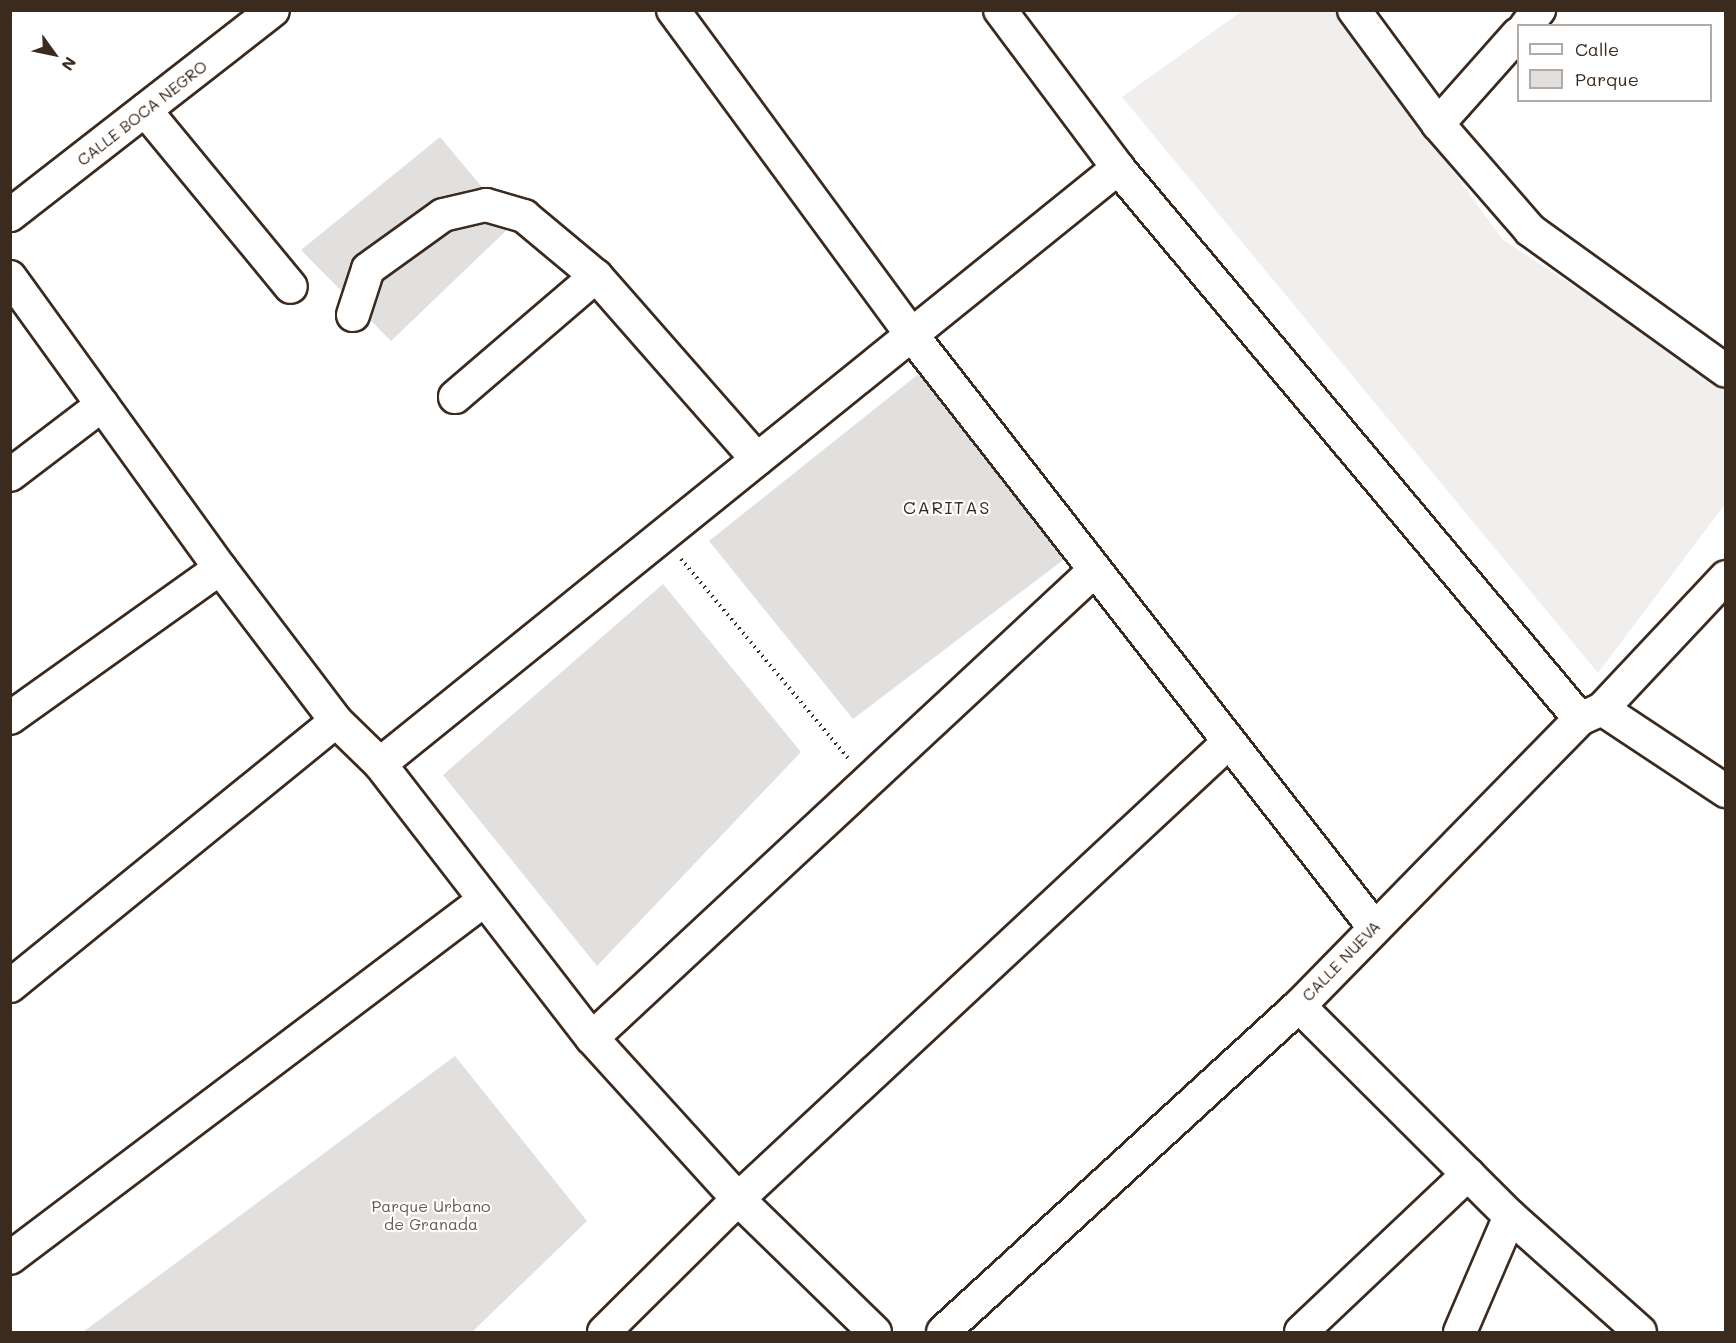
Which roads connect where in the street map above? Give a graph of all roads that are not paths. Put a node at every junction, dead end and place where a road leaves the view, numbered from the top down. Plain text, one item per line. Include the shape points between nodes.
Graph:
1 (273, 10) edge
2 (672, 10) edge
3 (1000, 10) edge
4 (1354, 10) edge
5 (1539, 10) edge
6 (1528, 24) edge
7 (1517, 35) edge
8 (145, 110) junction
9 (1438, 124) junction
10 (1118, 168) junction
11 (10, 215) edge
12 (596, 276) junction
13 (10, 277) edge
14 (291, 287) dead end
15 (353, 315) dead end
16 (911, 334) junction
17 (1725, 371) edge
18 (455, 397) dead end
19 (102, 405) junction
20 (757, 459) junction
21 (10, 476) edge
22 (220, 568) junction
23 (1095, 570) junction
24 (1725, 577) edge
25 (1591, 714) junction
26 (10, 718) edge
27 (336, 721) junction
28 (1229, 742) junction
29 (380, 764) junction
30 (1725, 791) edge
31 (483, 902) junction
32 (1374, 927) junction
33 (10, 986) edge
34 (1299, 1006) junction
35 (592, 1038) junction
36 (1468, 1174) junction
37 (738, 1199) junction
38 (1510, 1216) junction
39 (10, 1258) edge
40 (604, 1332) edge
41 (875, 1332) edge
42 (943, 1332) edge
43 (1301, 1332) edge
44 (1460, 1332) edge
45 (1640, 1332) edge

1 - 8 street, CALLE BOCA NEGRO
2 - 16 street
3 - 10 street
4 - 9 street
5 - 6 street
7 - 9 street
8 - 11 street, CALLE BOCA NEGRO
8 - 14 street
9 - 17 street via 1530,230
10 - 16 street
10 - 25 street
12 - 15 street via 524,216 486,206 443,215 368,269
12 - 18 street
12 - 20 street
13 - 19 street
16 - 20 street
16 - 23 street
19 - 21 street
19 - 22 street
20 - 29 street
22 - 26 street
22 - 27 street
23 - 28 street
23 - 35 street
24 - 25 street, CALLE NUEVA
25 - 30 street
25 - 32 street, CALLE NUEVA
27 - 29 street
27 - 33 street
28 - 32 street
28 - 37 street
29 - 31 street
31 - 35 street
31 - 39 street
32 - 34 street, CALLE NUEVA
34 - 36 street
34 - 42 street, CALLE NUEVA
35 - 37 street
36 - 38 street
36 - 43 street
37 - 40 street
37 - 41 street
38 - 44 street
38 - 45 street

